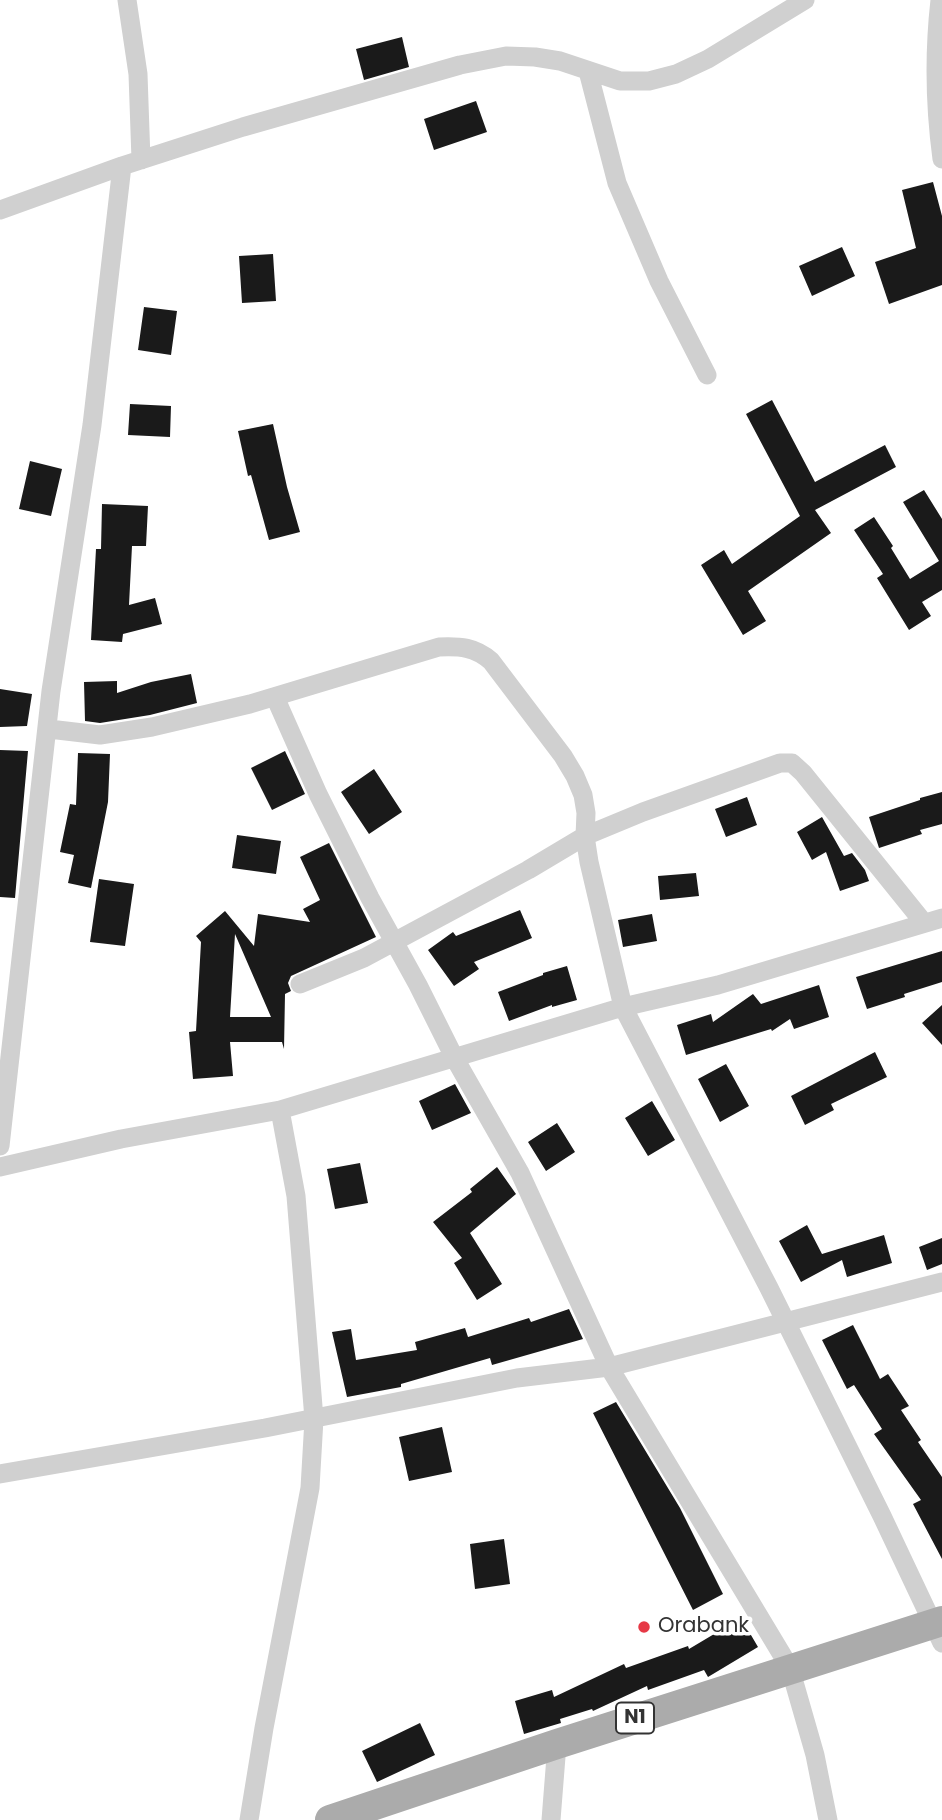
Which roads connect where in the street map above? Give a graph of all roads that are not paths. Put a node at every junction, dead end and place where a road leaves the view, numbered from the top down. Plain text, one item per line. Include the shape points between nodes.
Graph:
1 (127, 0) edge
2 (805, 0) edge
3 (940, 0) edge
4 (588, 71) junction
5 (940, 125) edge
6 (942, 159) edge
7 (141, 160) junction
8 (122, 166) junction
9 (0, 210) edge
10 (707, 375) dead end
11 (275, 697) junction
12 (49, 729) junction
13 (584, 836) junction
14 (933, 921) edge
15 (394, 942) junction
16 (300, 984) dead end
17 (623, 1007) junction
18 (454, 1057) junction
19 (280, 1110) junction
20 (0, 1146) edge
21 (0, 1167) edge
22 (942, 1282) edge
23 (784, 1321) junction
24 (609, 1367) junction
25 (314, 1419) junction
26 (0, 1474) edge
27 (939, 1629) edge
28 (790, 1668) junction
29 (557, 1744) junction
30 (249, 1820) edge
31 (330, 1820) edge
32 (551, 1820) edge
33 (828, 1820) edge

1 - 7 street via 138,74
2 - 4 street via 676,74 621,81
3 - 5 street via 936,66
4 - 7 street via 535,57 506,56 460,65
4 - 10 street via 617,183 659,281
5 - 6 street
7 - 8 street
8 - 9 street
8 - 12 street via 92,425
11 - 12 street via 152,727 100,734
11 - 13 street via 439,648 460,646 480,651 575,776 586,813
11 - 15 street via 318,794
12 - 20 street
13 - 14 street via 764,768 792,763
13 - 15 street
13 - 17 street
14 - 17 street via 718,985
15 - 16 street
15 - 18 street
17 - 18 street
17 - 23 street
18 - 19 street
18 - 24 street via 520,1173
19 - 21 street
19 - 25 street via 296,1196
22 - 23 street
23 - 24 street
23 - 27 street
24 - 25 street via 517,1378
24 - 28 street
25 - 26 street
25 - 30 street via 310,1488
27 - 28 main road, N1
28 - 29 main road, N1
28 - 33 street
29 - 31 main road, N1
29 - 32 street

